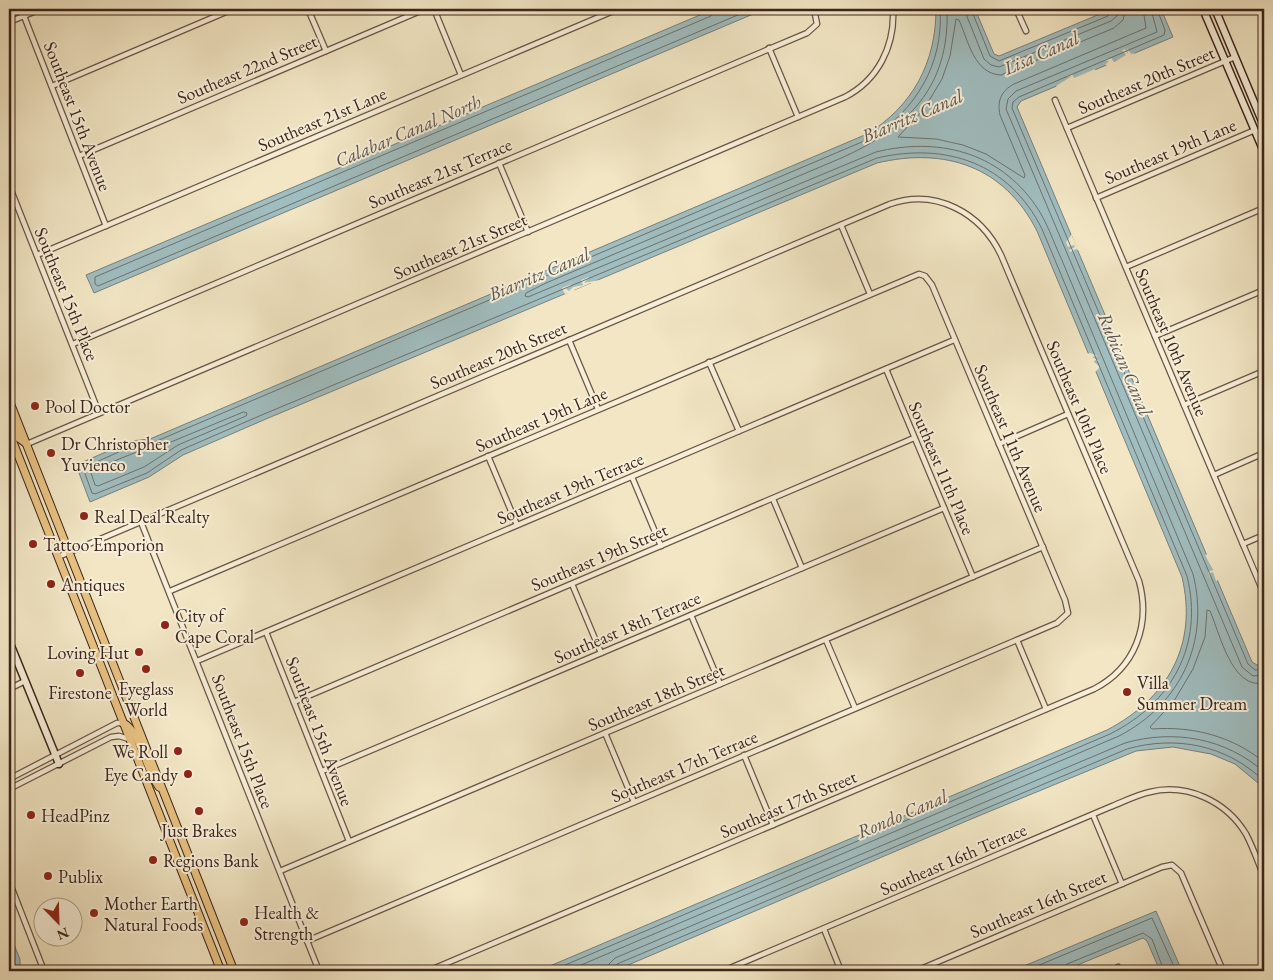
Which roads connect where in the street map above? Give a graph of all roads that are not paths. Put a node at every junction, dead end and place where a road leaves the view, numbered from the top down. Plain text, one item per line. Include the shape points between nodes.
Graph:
1 (41, 9) edge
2 (233, 9) edge
3 (308, 9) edge
4 (425, 9) edge
5 (434, 9) edge
6 (618, 9) edge
7 (814, 9) edge
8 (893, 9) edge
9 (1016, 9) edge
10 (1203, 9) edge
11 (1215, 9) edge
12 (24, 16) junction
13 (9, 22) edge
14 (1026, 31) dead end
15 (769, 48) junction
16 (326, 51) junction
17 (1235, 57) junction
18 (1226, 61) junction
19 (461, 75) junction
20 (52, 86) junction
21 (1055, 100) dead end
22 (798, 118) junction
23 (1264, 126) edge
24 (1067, 128) junction
25 (1255, 130) junction
26 (1264, 152) edge
27 (79, 156) junction
28 (499, 163) junction
29 (9, 185) edge
30 (1096, 198) junction
31 (952, 206) joint
32 (1264, 208) edge
33 (841, 225) junction
34 (106, 226) junction
35 (528, 232) junction
36 (37, 255) junction
37 (1126, 267) junction
38 (924, 275) joint
39 (1264, 290) edge
40 (870, 294) junction
41 (1155, 336) junction
42 (569, 340) junction
43 (954, 340) junction
44 (73, 344) junction
45 (709, 362) junction
46 (886, 369) junction
47 (1264, 371) edge
48 (9, 400) edge
49 (1184, 405) junction
50 (598, 409) junction
51 (99, 413) junction
52 (1068, 414) junction
53 (9, 418) edge
54 (739, 431) junction
55 (9, 432) edge
56 (914, 438) junction
57 (27, 444) junction
58 (999, 444) junction
59 (1264, 453) edge
60 (488, 456) junction
61 (1214, 475) junction
62 (632, 477) junction
63 (773, 499) junction
64 (944, 508) junction
65 (141, 522) junction
66 (517, 525) junction
67 (1264, 535) edge
68 (1243, 544) junction
69 (661, 546) junction
70 (1042, 547) junction
71 (69, 552) junction
72 (58, 557) junction
73 (802, 568) junction
74 (973, 576) junction
75 (572, 584) junction
76 (170, 591) junction
77 (1264, 594) edge
78 (1068, 613) joint
79 (690, 615) junction
80 (266, 632) junction
81 (1139, 638) joint
82 (826, 640) junction
83 (1017, 640) junction
84 (9, 641) edge
85 (601, 653) junction
86 (197, 661) junction
87 (25, 681) junction
88 (720, 684) junction
89 (9, 689) edge
90 (294, 702) junction
91 (855, 708) junction
92 (1046, 709) junction
93 (123, 723) junction
94 (604, 733) junction
95 (131, 741) junction
96 (744, 755) junction
97 (55, 756) junction
98 (59, 764) junction
99 (322, 771) junction
100 (9, 779) edge
101 (9, 789) edge
102 (164, 794) junction
103 (634, 802) junction
104 (1093, 815) junction
105 (774, 825) junction
106 (349, 841) junction
107 (280, 871) junction
108 (1264, 876) edge
109 (9, 882) edge
110 (1122, 884) junction
111 (824, 929) junction
112 (307, 941) junction
113 (44, 971) edge
114 (221, 971) edge
115 (234, 971) edge
116 (319, 971) edge
117 (428, 971) edge
118 (723, 971) edge
119 (841, 971) edge
120 (916, 971) edge
121 (1223, 971) edge

1 - 12 street
2 - 20 street
3 - 16 street
4 - 16 street, Southeast 22nd Street
5 - 19 street
6 - 19 street, Southeast 21st Lane
7 - 15 street, Southeast 21st Terrace via 817,24 810,31
8 - 22 street, Southeast 21st Street via 893,27 878,69 845,97
9 - 14 street
10 - 18 main road
11 - 17 main road
12 - 13 street
12 - 20 street, Southeast 15th Avenue
15 - 22 street
15 - 28 street, Southeast 21st Terrace
16 - 27 street, Southeast 22nd Street
17 - 18 street, Southeast 20th Street
17 - 23 main road
18 - 24 street, Southeast 20th Street
18 - 25 main road
19 - 34 street, Southeast 21st Lane
20 - 27 street, Southeast 15th Avenue
21 - 24 street, Southeast 10th Avenue
22 - 35 street, Southeast 21st Street
24 - 30 street, Southeast 10th Avenue
25 - 26 main road
25 - 30 street, Southeast 19th Lane
27 - 34 street, Southeast 15th Avenue
28 - 35 street
28 - 44 street, Southeast 21st Terrace
29 - 36 street, Southeast 15th Place
30 - 37 street, Southeast 10th Avenue
31 - 33 street, Southeast 20th Street via 928,200 900,201
31 - 52 street, Southeast 10th Place via 978,222 993,240
32 - 37 street
33 - 40 street
33 - 42 street, Southeast 20th Street
34 - 36 street, Southeast 21st Lane
35 - 51 street, Southeast 21st Street
36 - 44 street, Southeast 15th Place
37 - 41 street, Southeast 10th Avenue
38 - 40 street, Southeast 19th Lane via 916,275
38 - 43 street, Southeast 11th Avenue
39 - 41 street
40 - 45 street, Southeast 19th Lane
41 - 49 street, Southeast 10th Avenue
42 - 50 street
42 - 65 street, Southeast 20th Street
43 - 46 street, Southeast 19th Terrace
43 - 58 street, Southeast 11th Avenue
44 - 51 street, Southeast 15th Place
45 - 50 street, Southeast 19th Lane
45 - 54 street
46 - 54 street, Southeast 19th Terrace
46 - 56 street, Southeast 11th Place
47 - 49 street
48 - 57 main road
49 - 61 street, Southeast 10th Avenue
50 - 60 street, Southeast 19th Lane
51 - 57 street, Southeast 21st Street
52 - 58 street
52 - 81 street, Southeast 10th Place via 1139,581 1144,608
53 - 57 main road via 18,438
54 - 62 street, Southeast 19th Terrace
55 - 72 main road
56 - 63 street, Southeast 19th Street
56 - 64 street, Southeast 11th Place
57 - 71 main road
58 - 70 street, Southeast 11th Avenue
59 - 61 street
60 - 66 street
60 - 76 street, Southeast 19th Lane
61 - 68 street, Southeast 10th Avenue
62 - 66 street, Southeast 19th Terrace
62 - 69 street
63 - 69 street, Southeast 19th Street
63 - 73 street
64 - 73 street, Southeast 18th Terrace
64 - 74 street, Southeast 11th Place
65 - 71 street, Southeast 20th Street
65 - 76 street, Southeast 15th Place
66 - 80 street, Southeast 19th Terrace
67 - 68 street
68 - 77 street, Southeast 10th Avenue
69 - 75 street, Southeast 19th Street
70 - 74 street, Southeast 18th Street
70 - 78 street, Southeast 11th Avenue
71 - 72 street, Southeast 20th Street
71 - 102 main road
72 - 93 main road
73 - 79 street, Southeast 18th Terrace
74 - 82 street, Southeast 18th Street
75 - 85 street
75 - 90 street, Southeast 19th Street
76 - 86 street, Southeast 15th Place
78 - 83 street, Southeast 17th Terrace via 1061,622
79 - 85 street, Southeast 18th Terrace
79 - 88 street
80 - 86 street, Southeast 19th Terrace
80 - 90 street, Southeast 15th Avenue
81 - 92 street, Southeast 17th Street via 1129,658 1110,680
82 - 88 street, Southeast 18th Street
82 - 91 street
83 - 91 street, Southeast 17th Terrace
83 - 92 street
84 - 87 main road
85 - 99 street, Southeast 18th Terrace
86 - 107 street, Southeast 15th Place
87 - 89 street
87 - 97 main road
88 - 94 street, Southeast 18th Street
90 - 99 street, Southeast 15th Avenue
91 - 96 street, Southeast 17th Terrace
92 - 105 street, Southeast 17th Street
93 - 95 main road
93 - 97 street via 117,723
93 - 102 main road via 132,730 151,776
94 - 103 street
94 - 106 street, Southeast 18th Street
95 - 98 street via 116,736
95 - 114 main road
96 - 103 street, Southeast 17th Terrace
96 - 105 street
97 - 98 main road
97 - 100 street
98 - 101 street
99 - 106 street, Southeast 15th Avenue
102 - 115 main road
103 - 112 street, Southeast 17th Terrace
104 - 108 street, Southeast 16th Terrace via 1149,792 1176,790 1197,794 1220,806 1237,821
104 - 110 street
104 - 111 street, Southeast 16th Terrace
105 - 117 street, Southeast 17th Street
106 - 107 street, Southeast 18th Street
107 - 112 street, Southeast 15th Place
109 - 113 street
110 - 120 street, Southeast 16th Street
110 - 121 street, Southeast 16th Street via 1172,865 1181,873
111 - 118 street, Southeast 16th Terrace
111 - 119 street
112 - 116 street, Southeast 15th Place

